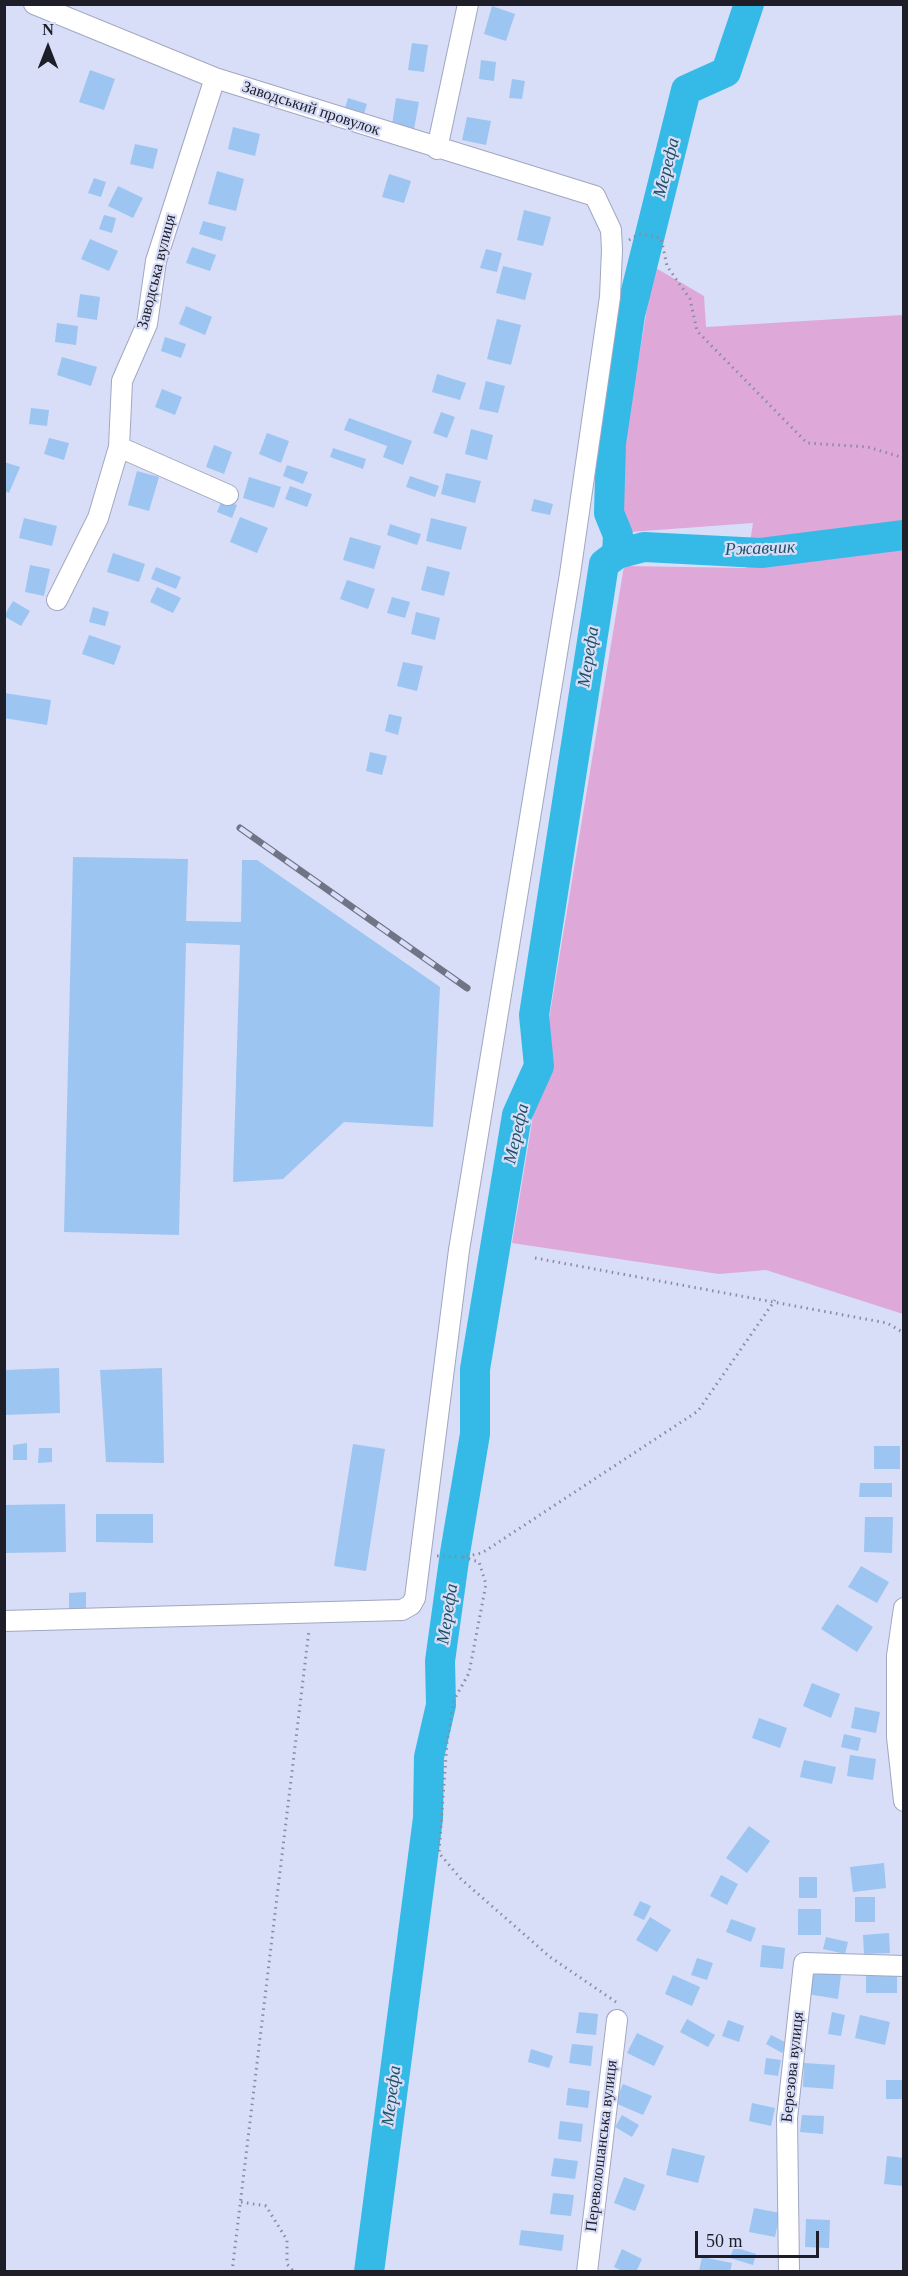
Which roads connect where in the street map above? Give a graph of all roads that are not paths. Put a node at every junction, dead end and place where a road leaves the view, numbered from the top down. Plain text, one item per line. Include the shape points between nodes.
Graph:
1 (34, 4) edge
2 (468, 4) edge
3 (215, 78) junction
4 (437, 149) junction
5 (119, 447) junction
6 (228, 495) dead end
7 (57, 600) dead end
8 (903, 1608) edge
9 (4, 1621) edge
10 (900, 1658) edge
11 (903, 1801) edge
12 (903, 1966) edge
13 (617, 2020) road end
14 (587, 2271) edge
15 (789, 2271) edge

1 - 3 street, Заводський провулок
2 - 4 street
3 - 4 street, Заводський провулок
3 - 5 street, Заводська вулиця via 156,261 147,324 122,381
4 - 9 street, Заводський провулок via 595,196 610,230 610,297 570,574 459,1250 415,1598 402,1610
5 - 6 street
5 - 7 street, Заводська вулиця via 98,518
8 - 10 street
10 - 11 street via 897,1737
12 - 15 street, Березова вулиця via 804,1963 787,2118
13 - 14 street, Переволошанська вулиця

